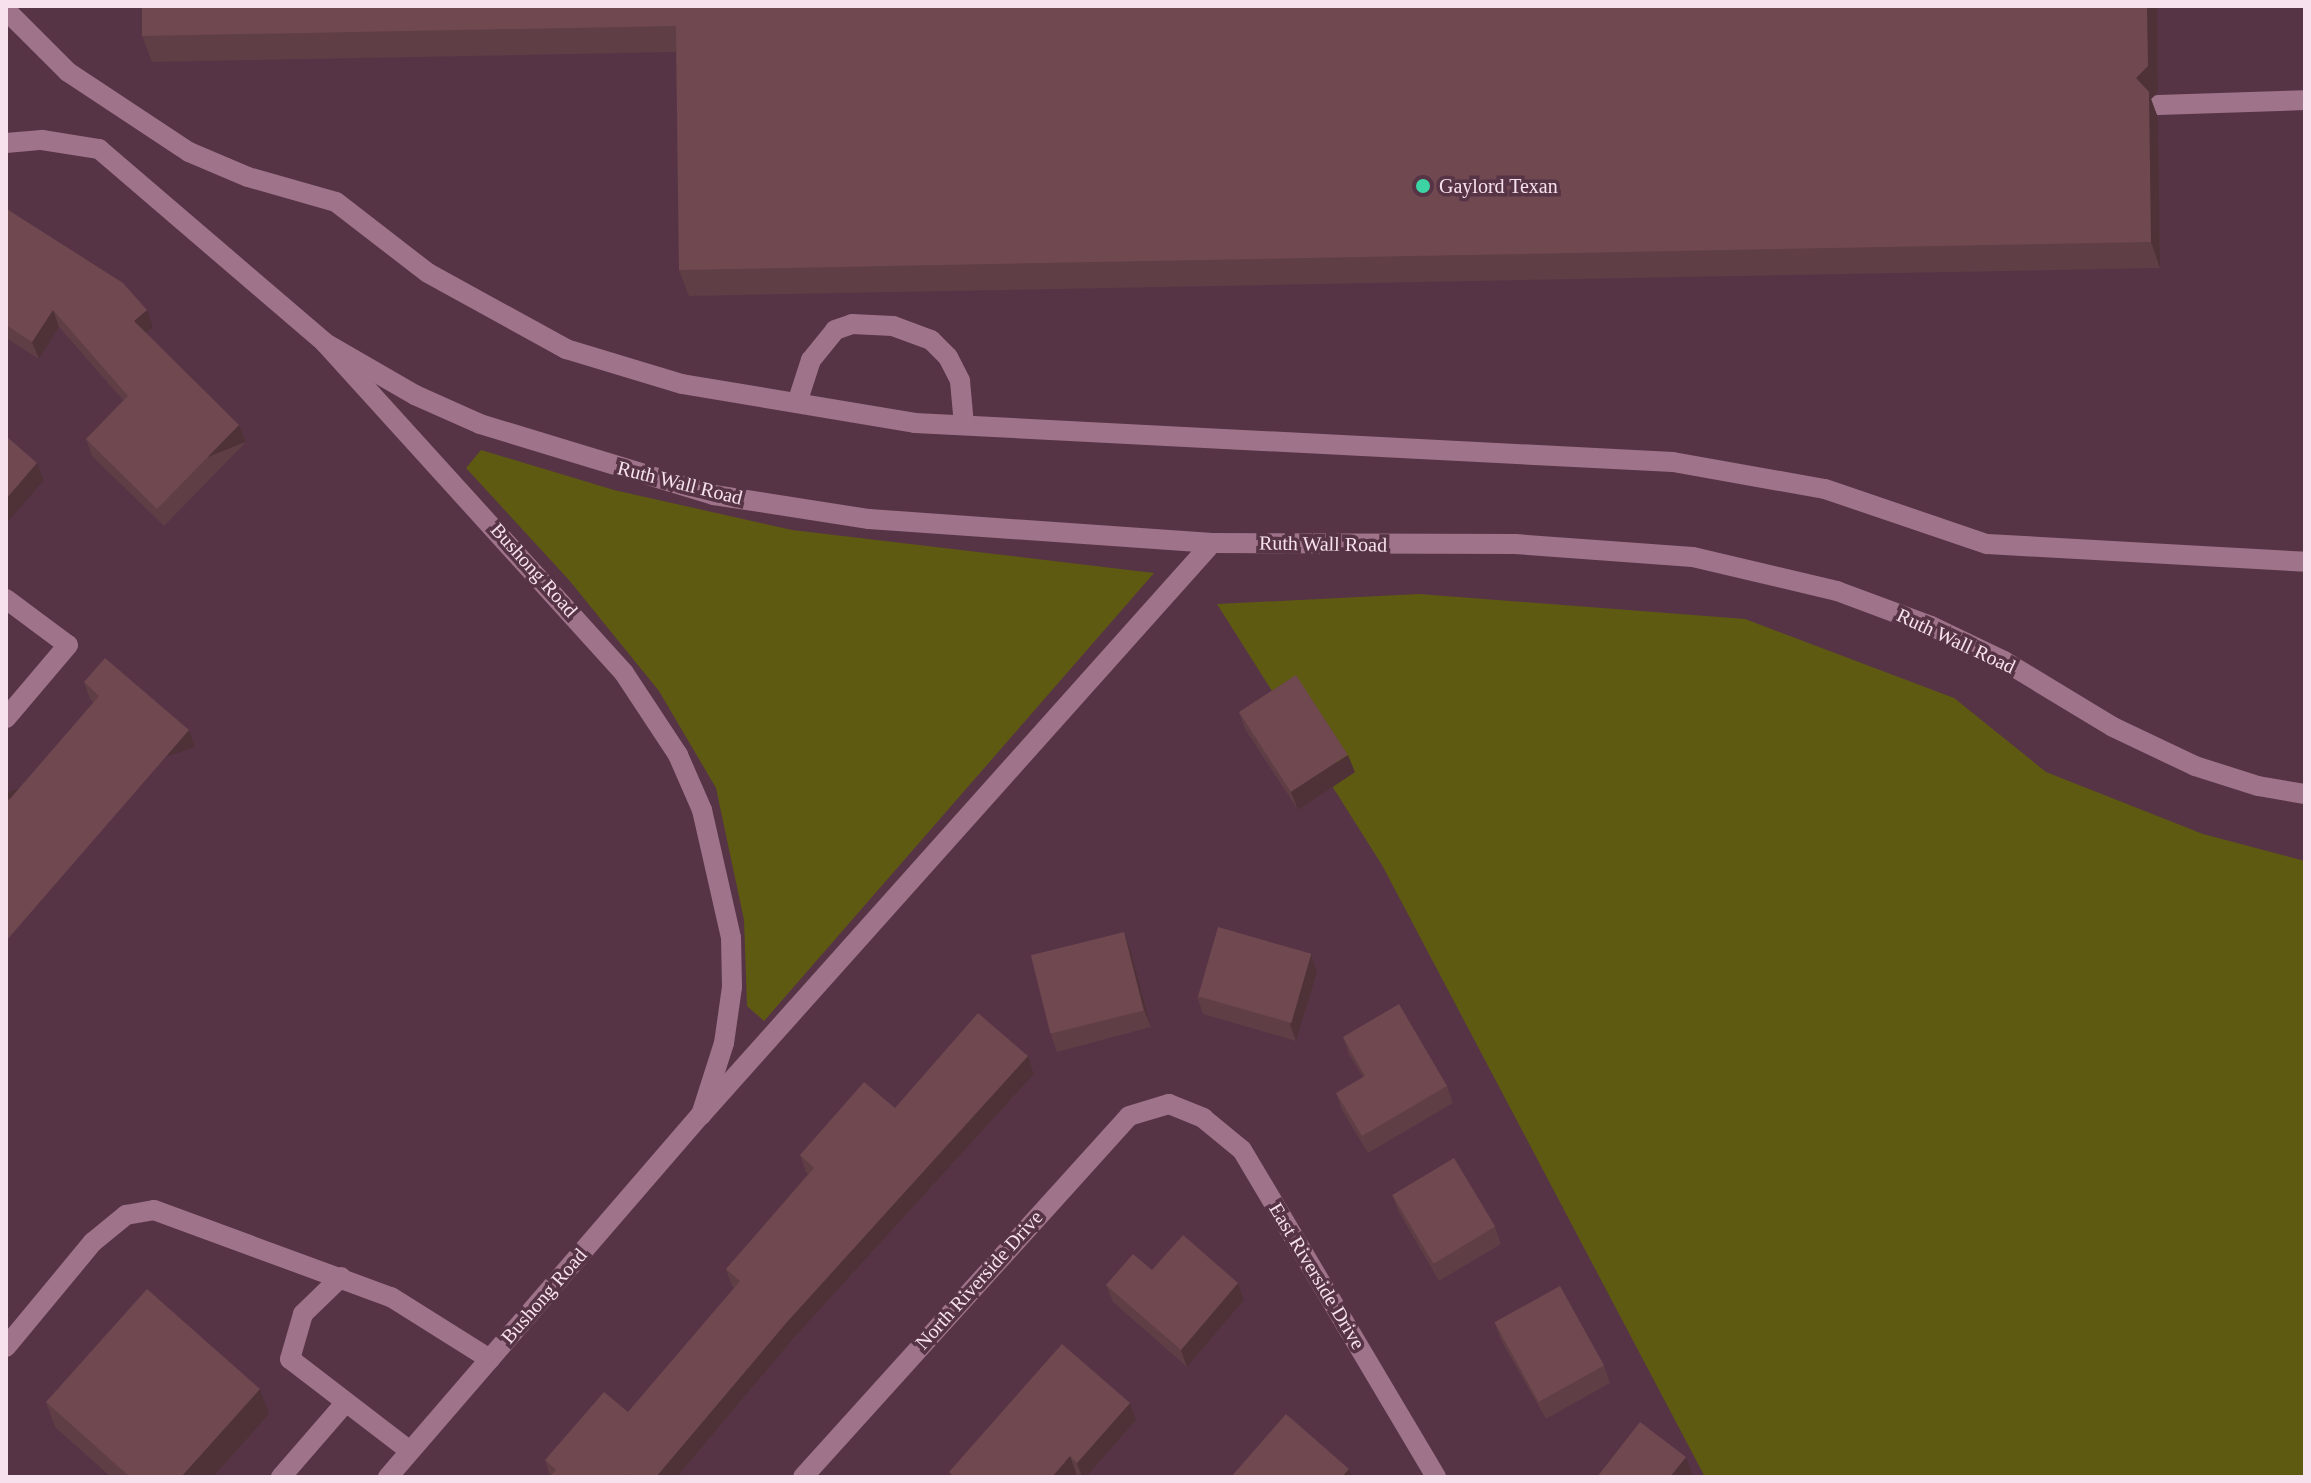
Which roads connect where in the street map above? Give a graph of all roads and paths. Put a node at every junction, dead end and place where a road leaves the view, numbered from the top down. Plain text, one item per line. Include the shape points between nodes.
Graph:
1 (6, 10) edge
2 (2305, 100) edge
3 (2158, 105) dead end
4 (6, 143) edge
5 (325, 343) junction
6 (797, 403) junction
7 (964, 425) junction
8 (1212, 543) junction
9 (2305, 562) edge
10 (6, 599) edge
11 (6, 718) edge
12 (2305, 794) edge
13 (1169, 1104) joint
14 (701, 1115) junction
15 (341, 1277) junction
16 (6, 1347) edge
17 (490, 1359) junction
18 (345, 1403) junction
19 (410, 1451) junction
20 (281, 1477) edge
21 (388, 1477) edge
22 (803, 1477) edge
23 (1436, 1477) edge

1 - 6 street via 68,72 189,152 248,177 336,202 428,273 566,349 682,384
2 - 3 street
4 - 5 street, Bushong Road via 42,140 99,149
5 - 8 street, Ruth Wall Road via 415,395 480,424 714,495 869,519
5 - 14 street, Bushong Road via 624,673 678,755 702,810 731,938 732,987 724,1043
6 - 7 street
6 - 7 street via 811,360 835,330 852,324 893,326 931,340 948,357 960,381
7 - 9 street via 1673,462 1825,489 1987,544
8 - 12 street, Ruth Wall Road via 1515,544 1693,557 1837,591 1931,626 2195,766
8 - 14 street, Bushong Road
10 - 11 street via 68,645
13 - 22 street, North Riverside Drive via 1129,1116
13 - 23 street, East Riverside Drive via 1203,1118 1242,1150
14 - 17 street, Bushong Road
15 - 16 street via 195,1221 154,1210 126,1215 93,1242
15 - 17 street via 391,1297
15 - 18 street via 303,1314 290,1359
17 - 19 street, Bushong Road
18 - 19 street
18 - 20 street
19 - 21 street, Bushong Road

